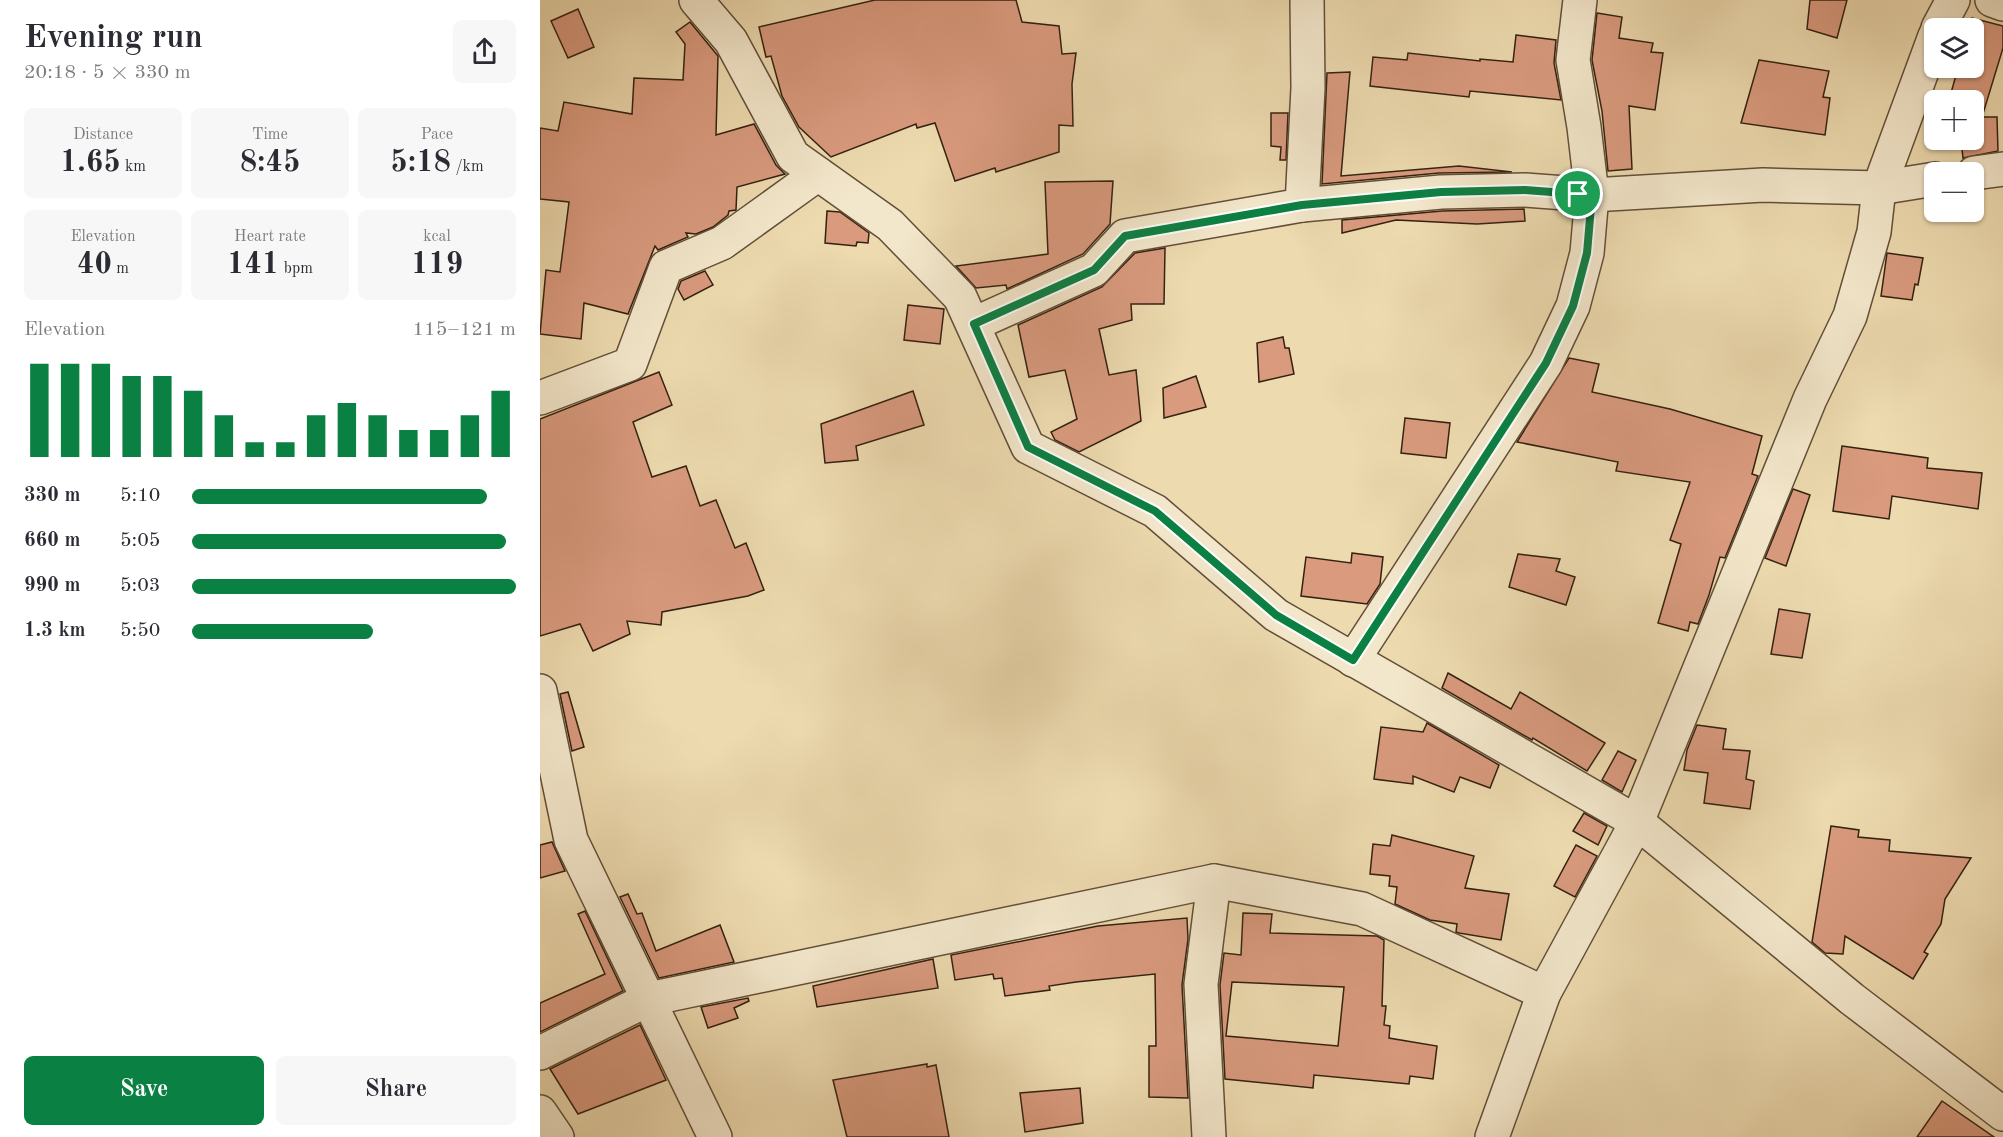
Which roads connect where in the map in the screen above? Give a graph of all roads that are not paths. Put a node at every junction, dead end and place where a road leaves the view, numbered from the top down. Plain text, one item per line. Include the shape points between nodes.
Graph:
1 (696, 0) edge
2 (1307, 0) edge
3 (1580, 0) edge
4 (1953, 0) edge
5 (1992, 0) edge
6 (2003, 4) edge
7 (1943, 18) edge
8 (1924, 66) edge
9 (2003, 169) edge
10 (1984, 172) edge
11 (818, 174) junction
12 (1924, 181) edge
13 (1879, 188) junction
14 (1592, 195) junction
15 (1302, 205) junction
16 (974, 324) junction
17 (540, 398) edge
18 (1353, 660) junction
19 (540, 691) edge
20 (1637, 822) junction
21 (1214, 881) junction
22 (1544, 993) junction
23 (649, 999) junction
24 (540, 1053) edge
25 (540, 1112) edge
26 (2003, 1114) edge
27 (557, 1137) edge
28 (715, 1137) edge
29 (1209, 1137) edge
30 (1492, 1137) edge

1 - 11 street via 731,41 793,156
2 - 15 street via 1308,88
3 - 14 street via 1573,60
4 - 7 street
5 - 6 street
8 - 13 street
9 - 10 street
11 - 16 street via 890,225 960,297
11 - 17 street via 722,243 666,267 630,364
12 - 13 street
13 - 14 street via 1764,185
13 - 20 street via 1874,232 1850,316 1810,399
14 - 15 street via 1525,190 1441,192
14 - 18 street via 1584,264 1573,306 1546,363
15 - 16 street via 1125,236 1094,270
16 - 18 street via 1028,447 1155,511 1276,615
18 - 20 street
19 - 23 street via 571,840
20 - 22 street
20 - 26 street via 1852,999
21 - 22 street via 1362,909
21 - 23 street
21 - 29 street via 1201,984
22 - 30 street
23 - 24 street
23 - 28 street
25 - 27 street

